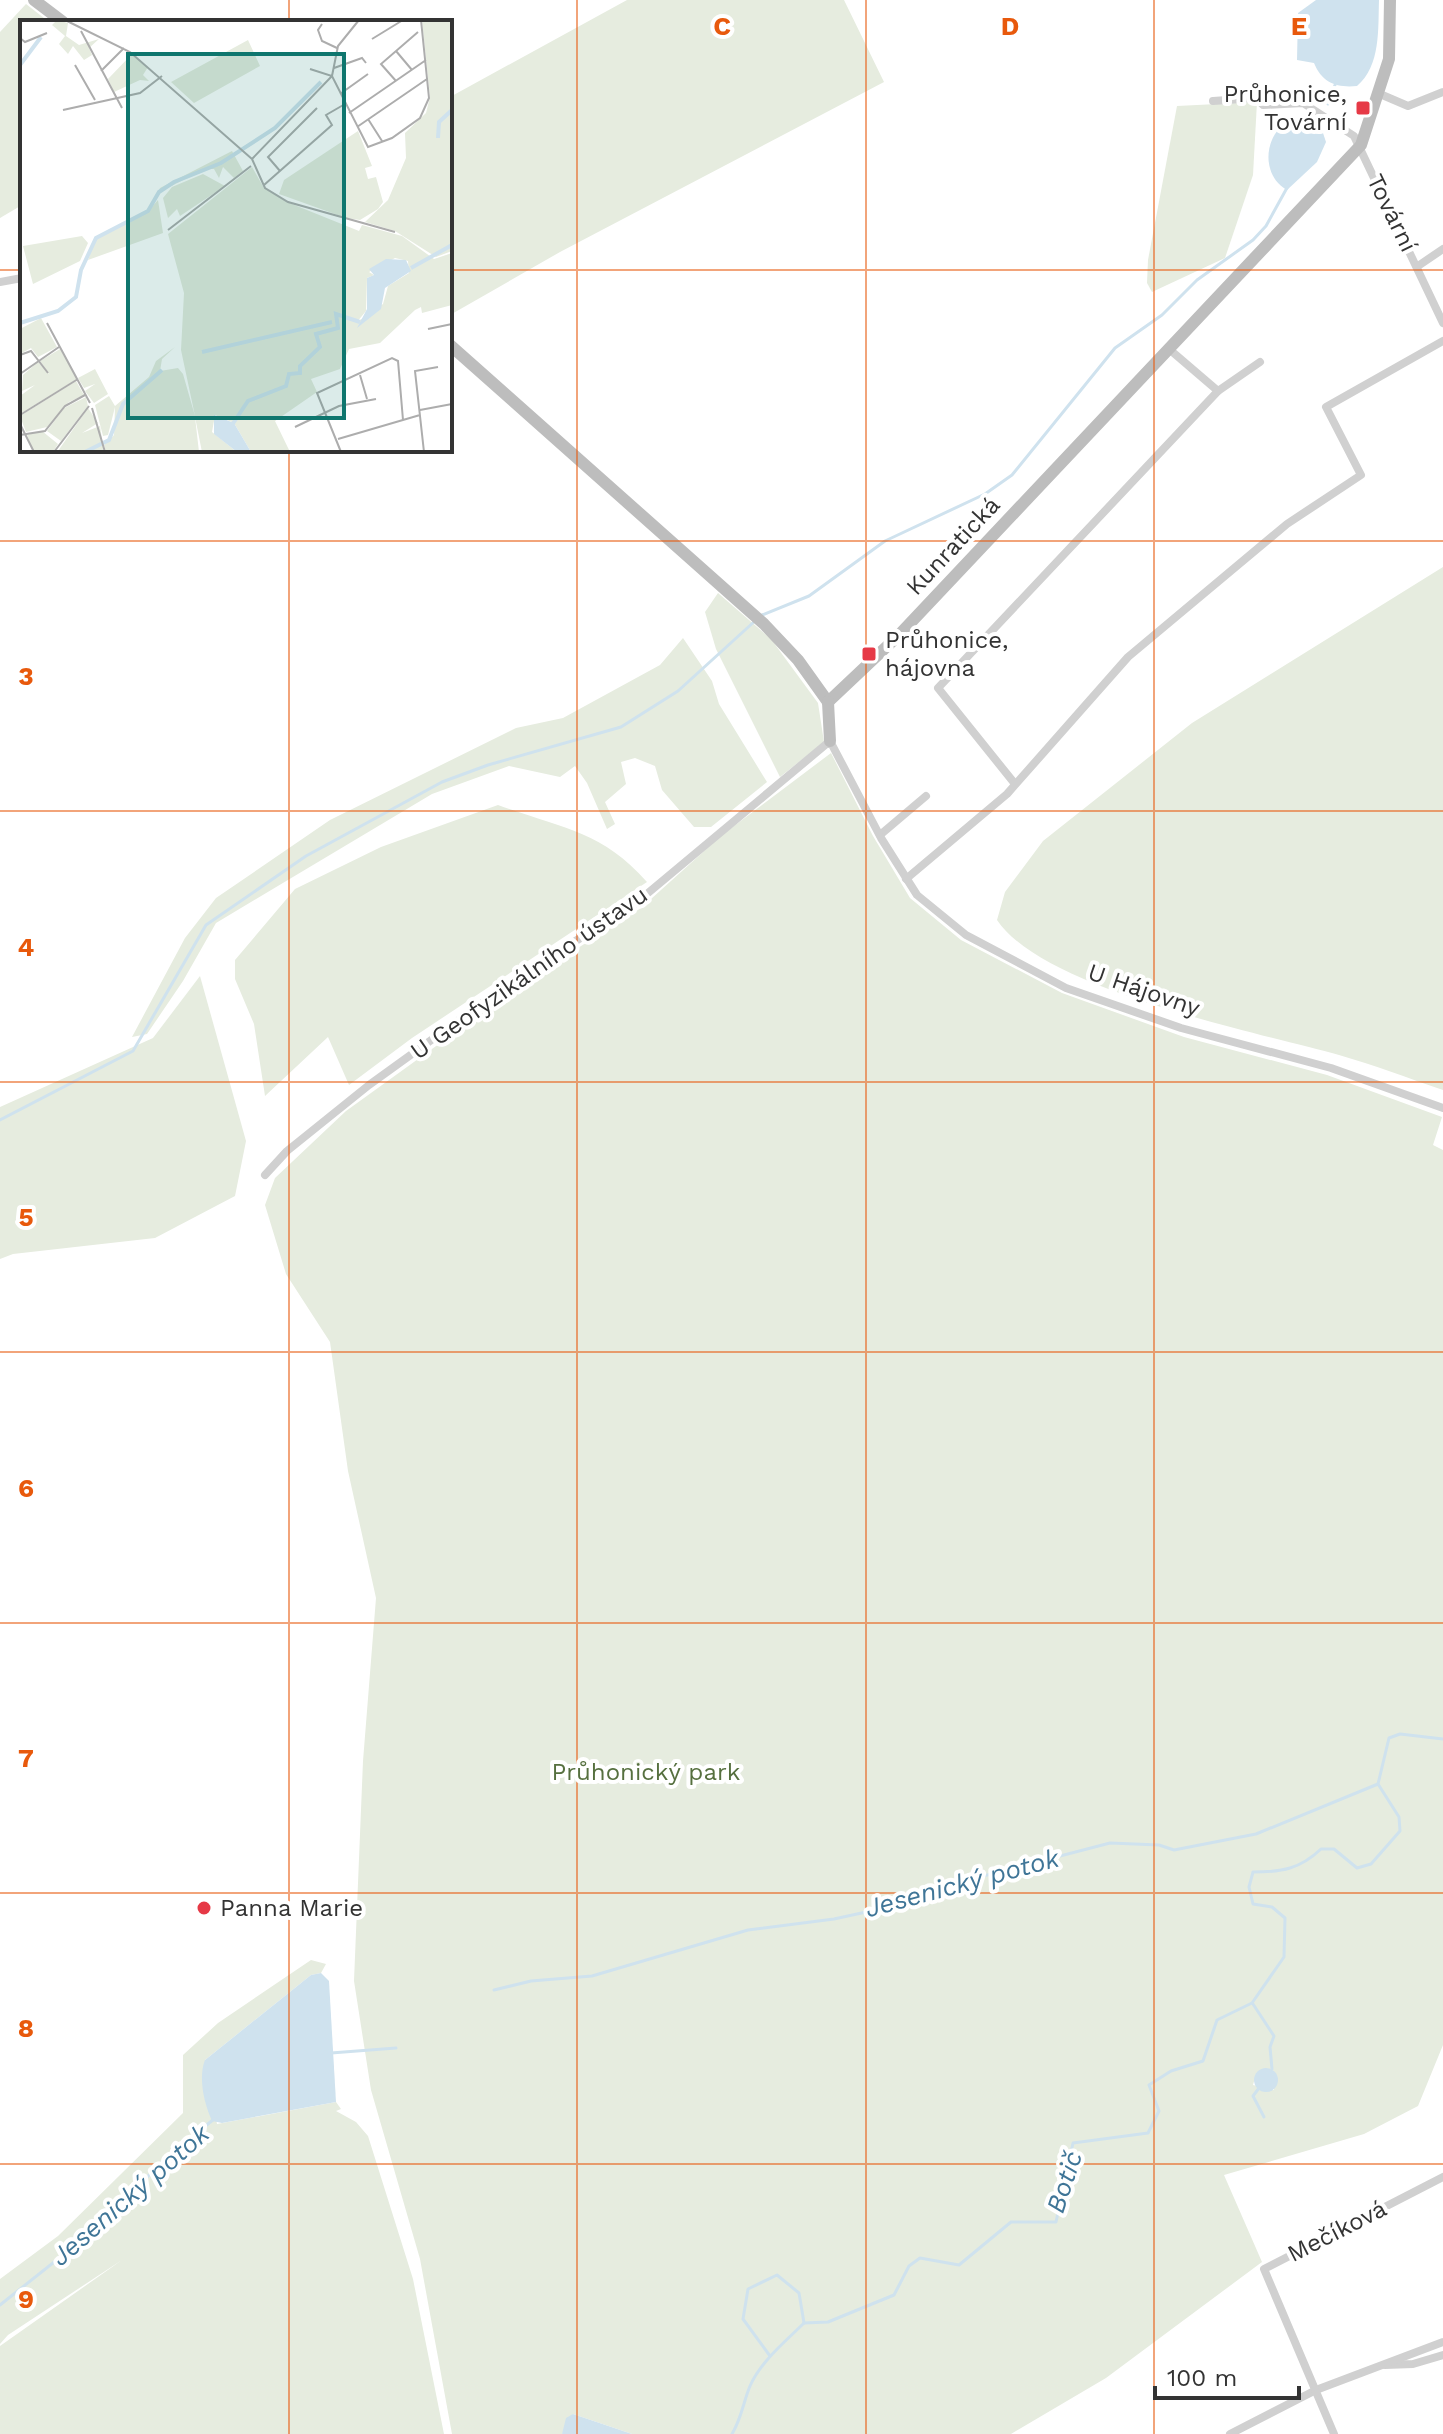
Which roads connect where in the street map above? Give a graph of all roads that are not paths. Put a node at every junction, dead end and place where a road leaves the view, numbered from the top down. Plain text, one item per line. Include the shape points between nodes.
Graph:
1 (34, 0) edge
2 (1390, 0) edge
3 (60, 20) edge
4 (1443, 92) edge
5 (1380, 94) junction
6 (1213, 101) dead end
7 (1361, 145) junction
8 (1443, 249) edge
9 (1418, 266) junction
10 (20, 278) edge
11 (0, 282) edge
12 (1443, 323) edge
13 (1443, 341) edge
14 (452, 347) edge
15 (1169, 349) junction
16 (1260, 362) dead end
17 (1218, 391) junction
18 (828, 702) junction
19 (830, 741) junction
20 (1015, 784) junction
21 (926, 796) dead end
22 (880, 835) junction
23 (906, 879) junction
24 (1443, 1108) edge
25 (265, 1175) dead end
26 (1443, 2177) edge
27 (1443, 2342) edge
28 (1443, 2355) edge
29 (1380, 2366) junction
30 (1316, 2390) junction
31 (1230, 2434) edge
32 (1334, 2434) edge

1 - 3 street
2 - 5 street, Kunratická via 1389,59
4 - 5 street via 1408,106
5 - 7 street, Kunratická
6 - 7 street via 1303,103
7 - 9 street, Tovární
7 - 15 street, Kunratická
8 - 9 street
9 - 12 street, Tovární
10 - 11 street
13 - 20 street via 1326,407 1361,475 1287,524 1128,657
14 - 18 street via 764,624
15 - 17 street
15 - 18 street, Kunratická via 866,669
16 - 17 street
17 - 20 street via 938,688
18 - 19 street, U Hájovny
19 - 22 street, U Hájovny
19 - 25 street, U Geofyzikálního ústavu via 636,903 520,976 369,1085
20 - 23 street
21 - 22 street
22 - 23 street, U Hájovny
23 - 24 street, U Hájovny via 917,895 966,935 1066,988 1181,1028 1331,1068
26 - 30 street, Mečíková via 1264,2269
27 - 29 street
28 - 29 street
29 - 30 street
30 - 31 street
30 - 32 street

